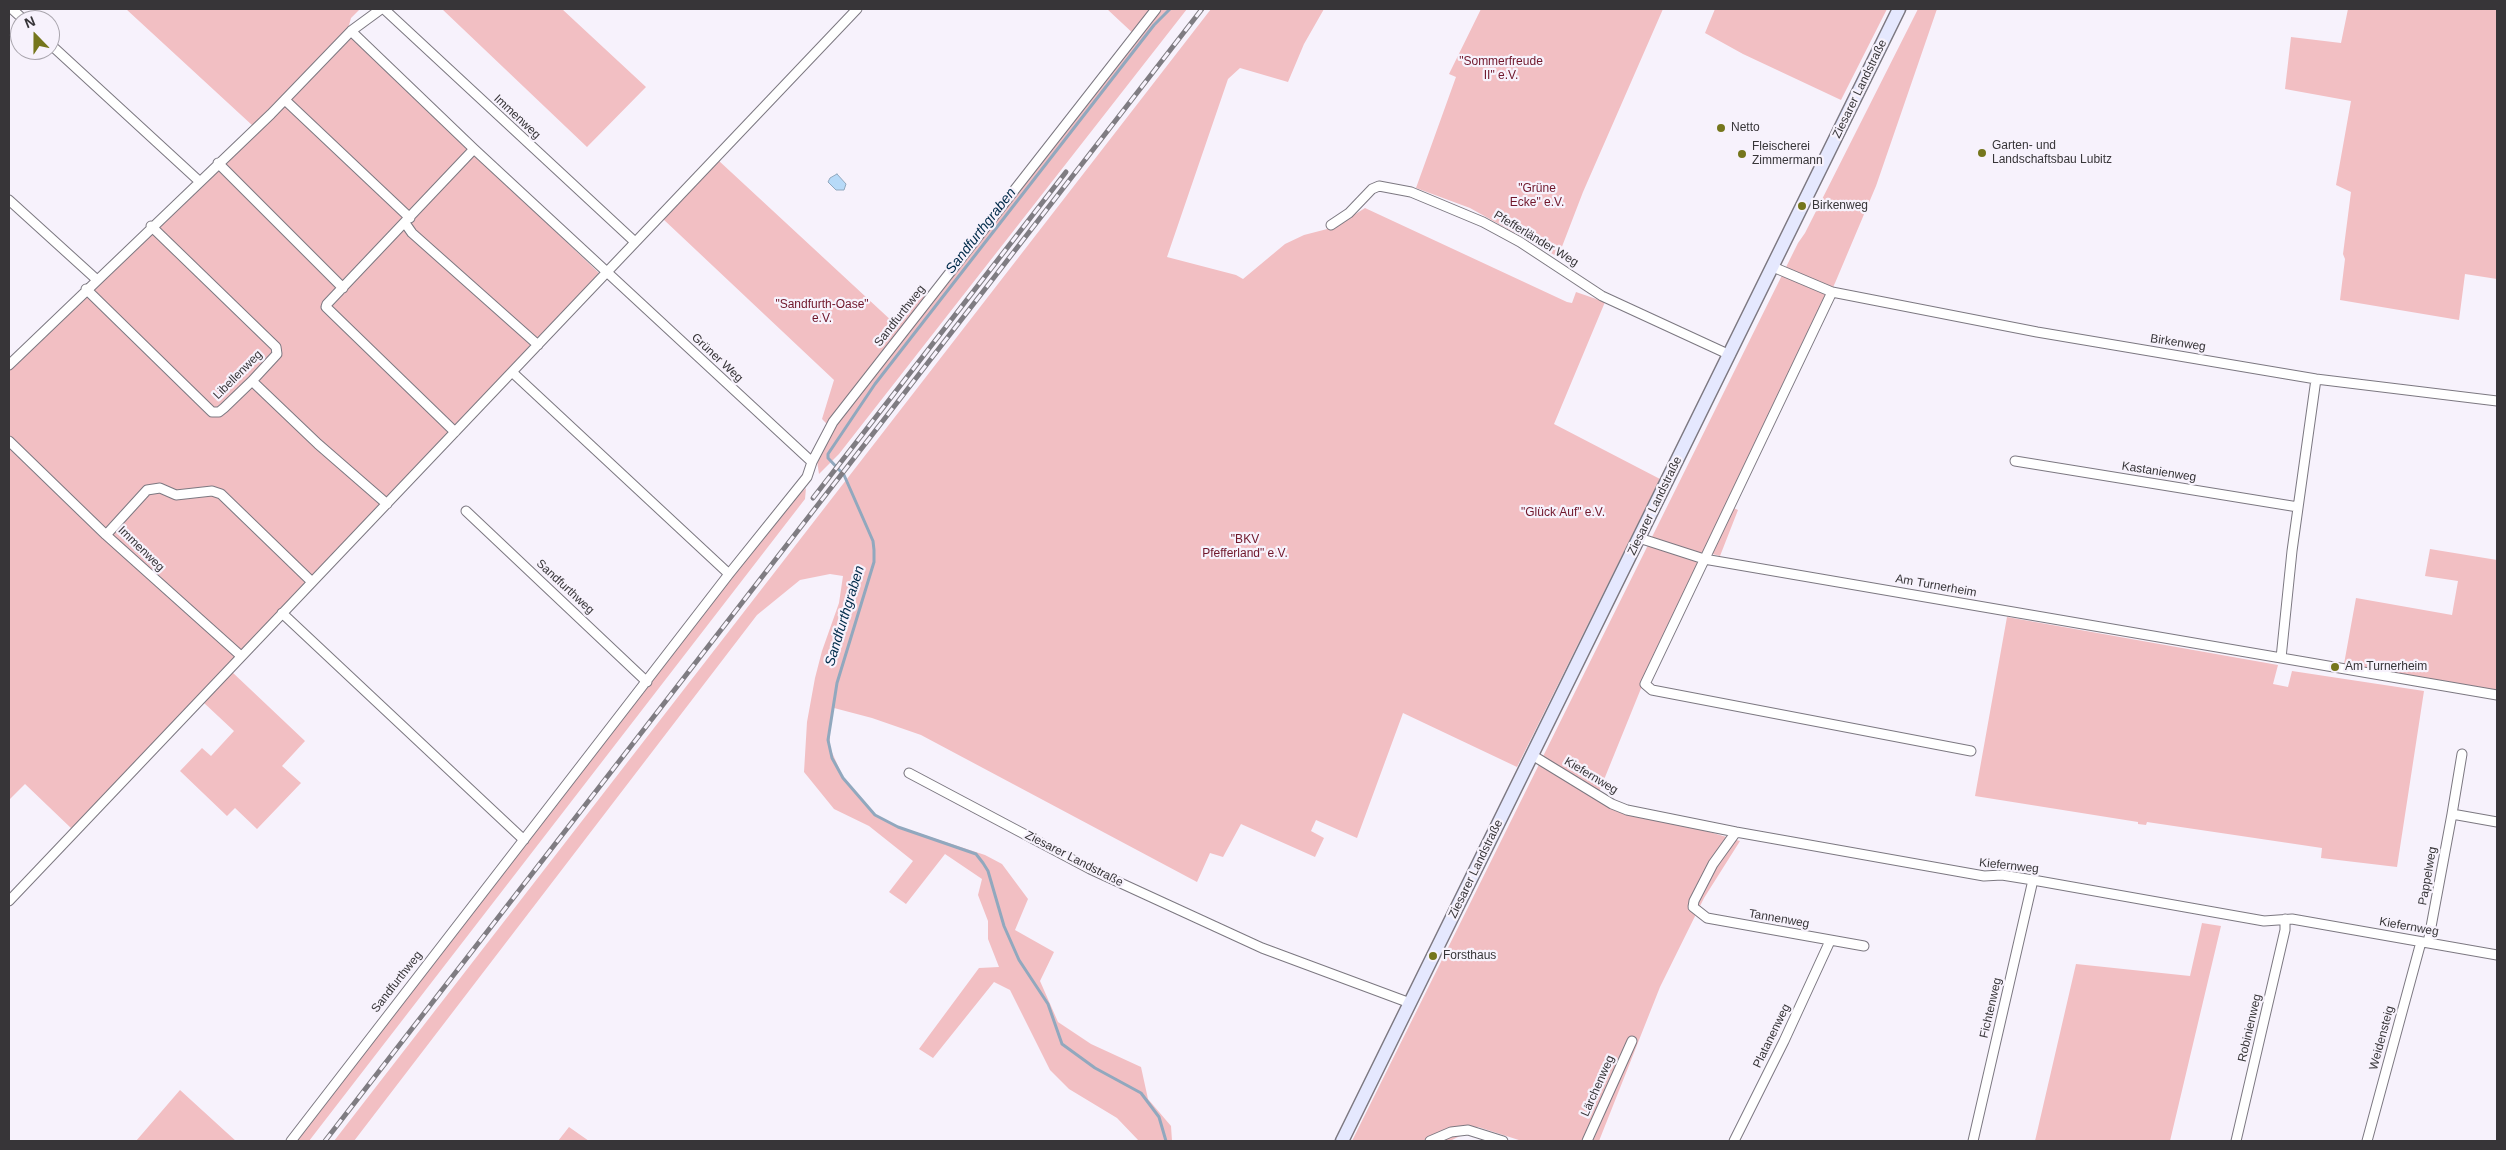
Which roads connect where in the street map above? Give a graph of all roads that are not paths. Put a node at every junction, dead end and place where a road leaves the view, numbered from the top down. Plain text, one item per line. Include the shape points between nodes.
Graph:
1 (382, 9) edge
2 (857, 9) edge
3 (1156, 9) edge
4 (1900, 9) edge
5 (351, 32) junction
6 (60, 53) edge
7 (285, 100) junction
8 (474, 149) junction
9 (218, 163) junction
10 (200, 181) junction
11 (9, 200) edge
12 (408, 221) junction
13 (1331, 224) dead end
14 (151, 226) junction
15 (635, 242) junction
16 (1773, 267) junction
17 (606, 272) junction
18 (96, 279) junction
19 (343, 288) junction
20 (86, 289) junction
21 (1832, 292) junction
22 (538, 345) junction
23 (1730, 354) junction
24 (9, 365) edge
25 (512, 372) junction
26 (2316, 379) junction
27 (252, 382) junction
28 (2497, 401) edge
29 (455, 432) junction
30 (9, 440) edge
31 (2015, 461) dead end
32 (812, 462) junction
33 (387, 504) junction
34 (2298, 507) junction
35 (466, 511) dead end
36 (106, 535) junction
37 (1639, 538) junction
38 (1704, 559) junction
39 (729, 574) junction
40 (312, 582) junction
41 (282, 613) junction
42 (241, 656) junction
43 (2281, 658) junction
44 (647, 682) junction
45 (2497, 695) edge
46 (1971, 751) dead end
47 (2462, 754) dead end
48 (1532, 755) junction
49 (909, 773) dead end
50 (2452, 814) junction
51 (2497, 822) edge
52 (1736, 832) junction
53 (524, 840) junction
54 (2033, 880) junction
55 (9, 901) edge
56 (2285, 919) junction
57 (1830, 941) junction
58 (2425, 942) junction
59 (1864, 946) dead end
60 (2497, 955) edge
61 (1410, 1003) junction
62 (1632, 1041) dead end
63 (291, 1141) edge
64 (1342, 1141) edge
65 (1430, 1141) edge
66 (1503, 1141) edge
67 (1587, 1141) edge
68 (1734, 1141) edge
69 (1973, 1141) edge
70 (2236, 1141) edge
71 (2367, 1141) edge

1 - 5 street
1 - 15 street, Immenweg
2 - 15 street
3 - 32 street, Sandfurthweg via 833,422
4 - 16 main road, Ziesarer Landstraße
5 - 7 street
5 - 8 street
6 - 10 street
7 - 9 street
7 - 12 street
8 - 12 street
8 - 17 street
9 - 10 street
9 - 19 street
10 - 14 street
11 - 18 street
12 - 19 street
12 - 22 street via 412,233
13 - 23 street, Pfefferländer Weg via 1349,214 1372,189 1379,186 1411,192 1483,222 1535,251 1602,296
14 - 18 street
14 - 27 street, Libellenweg via 278,351
15 - 17 street
16 - 21 street, Birkenweg
16 - 23 main road, Ziesarer Landstraße
17 - 22 street
17 - 32 street, Grüner Weg
18 - 20 street
19 - 29 street via 326,307
20 - 24 street
20 - 27 street, Libellenweg via 212,412 219,412
21 - 26 street, Birkenweg via 2037,332
21 - 38 street
22 - 25 street
23 - 37 main road, Ziesarer Landstraße
25 - 29 street
25 - 39 street
26 - 28 street, Birkenweg
26 - 34 street
27 - 33 street
29 - 33 street
30 - 36 street
31 - 34 street, Kastanienweg
32 - 39 street, Sandfurthweg via 807,477
33 - 40 street
34 - 43 street
35 - 44 street, Sandfurthweg
36 - 40 street, Immenweg via 146,490 160,488 176,495 212,491 221,494
36 - 42 street, Immenweg
37 - 38 street, Am Turnerheim
37 - 48 main road, Ziesarer Landstraße
38 - 43 street, Am Turnerheim
38 - 46 street via 1645,684 1652,690
39 - 44 street, Sandfurthweg
40 - 41 street
41 - 42 street
41 - 53 street
42 - 55 street
43 - 45 street, Am Turnerheim
44 - 53 street, Sandfurthweg
47 - 50 street, Pappelweg
48 - 52 street, Kiefernweg via 1627,810
48 - 61 main road, Ziesarer Landstraße
49 - 61 street, Ziesarer Landstraße via 1090,869 1269,950
50 - 51 street
50 - 58 street, Pappelweg
52 - 54 street, Kiefernweg via 1984,876
52 - 57 street, Tannenweg via 1713,864 1693,906 1707,918
53 - 63 street, Sandfurthweg
54 - 56 street, Kiefernweg via 2264,921
54 - 69 street, Fichtenweg
56 - 58 street, Kiefernweg
56 - 70 street, Robinienweg
57 - 59 street, Tannenweg
57 - 68 street, Platanenweg
58 - 60 street, Kiefernweg
58 - 71 street, Weidensteig
61 - 64 main road, Ziesarer Landstraße
62 - 67 street, Lärchenweg
65 - 66 street via 1451,1132 1468,1130

